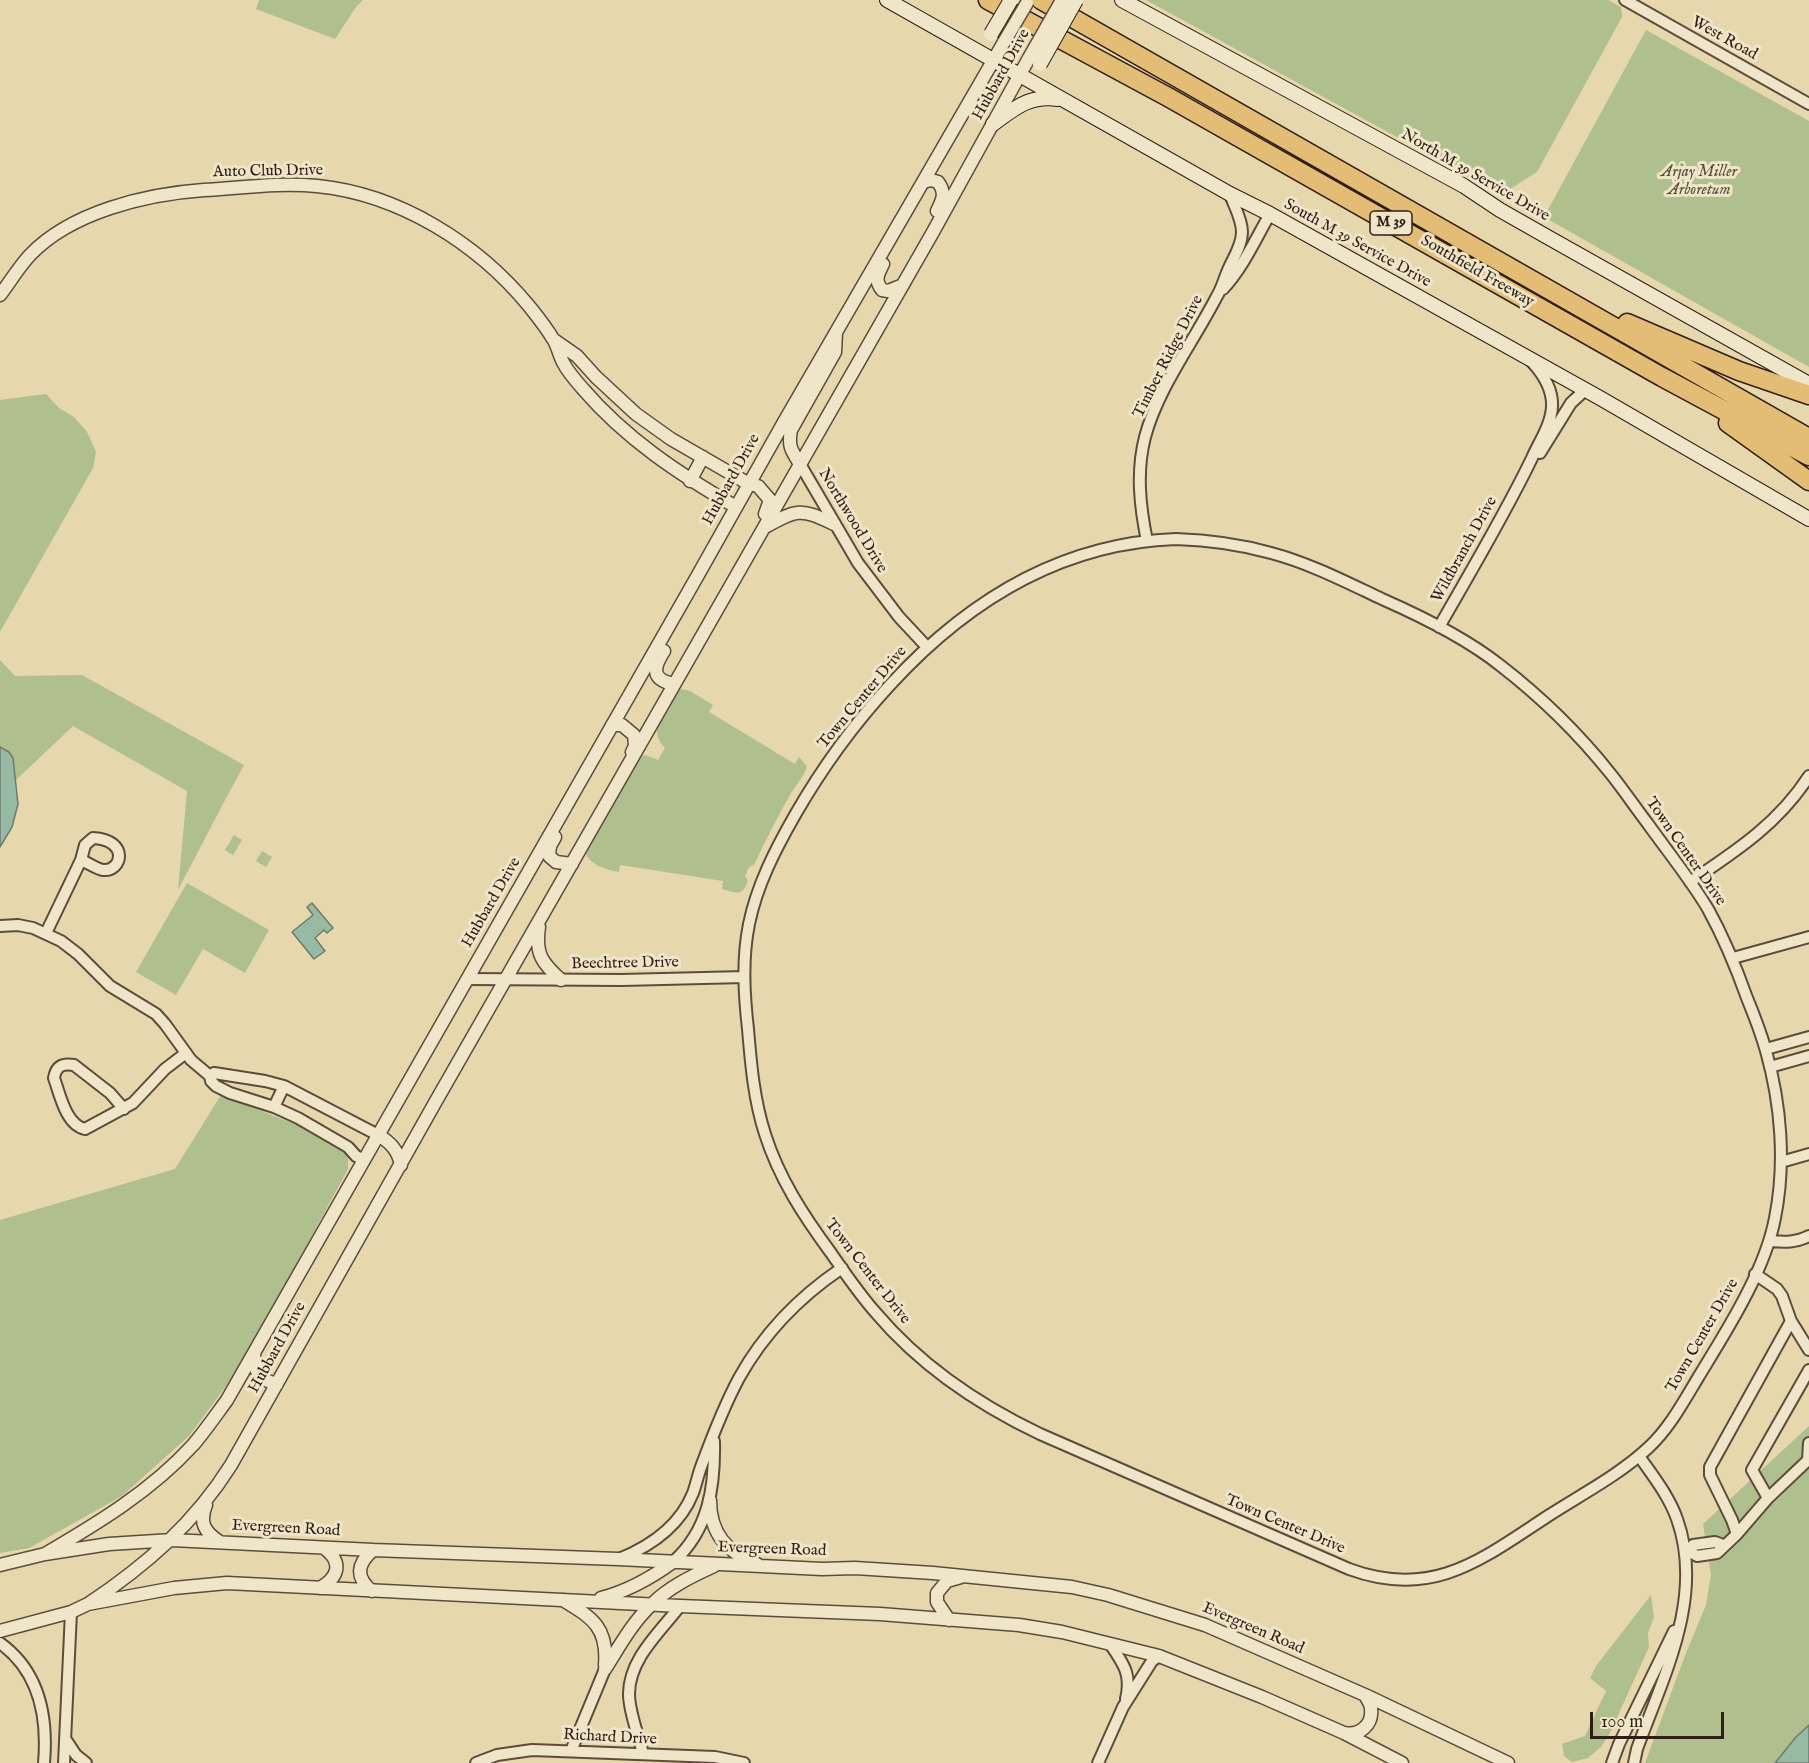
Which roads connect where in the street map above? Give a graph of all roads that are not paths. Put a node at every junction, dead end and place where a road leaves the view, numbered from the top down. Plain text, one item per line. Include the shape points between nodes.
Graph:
1 (887, 0) edge
2 (988, 0) edge
3 (1011, 0) edge
4 (1029, 0) edge
5 (1041, 0) edge
6 (1062, 0) edge
7 (1076, 0) edge
8 (1122, 0) edge
9 (1625, 0) edge
10 (969, 46) junction
11 (994, 61) junction
12 (1035, 61) junction
13 (1020, 75) junction
14 (1046, 90) junction
15 (1063, 99) junction
16 (1809, 104) edge
17 (993, 124) junction
18 (923, 182) junction
19 (1230, 194) junction
20 (914, 199) junction
21 (1270, 214) junction
22 (929, 238) junction
23 (1517, 271) junction
24 (903, 284) junction
25 (1219, 293) junction
26 (0, 295) edge
27 (836, 332) junction
28 (554, 340) junction
29 (1530, 360) junction
30 (1662, 377) junction
31 (1809, 384) edge
32 (1585, 390) junction
33 (1809, 395) edge
34 (618, 399) junction
35 (604, 412) junction
36 (655, 428) junction
37 (627, 434) junction
38 (1809, 438) edge
39 (1809, 456) edge
40 (703, 457) junction
41 (800, 464) junction
42 (690, 481) junction
43 (1809, 481) edge
44 (749, 484) junction
45 (1517, 488) junction
46 (736, 507) junction
47 (1805, 517) edge
48 (834, 524) junction
49 (764, 527) junction
50 (1809, 529) edge
51 (1147, 541) junction
52 (698, 574) junction
53 (716, 611) junction
54 (1439, 627) junction
55 (927, 647) junction
56 (674, 684) junction
57 (612, 725) junction
58 (584, 775) junction
59 (1809, 776) edge
60 (612, 796) junction
61 (81, 860) dead end
62 (572, 864) junction
63 (1690, 882) junction
64 (541, 919) junction
65 (0, 926) edge
66 (46, 933) junction
67 (1809, 937) edge
68 (1733, 958) junction
69 (744, 977) junction
70 (468, 978) junction
71 (507, 979) junction
72 (561, 980) junction
73 (1809, 1037) edge
74 (1766, 1049) junction
75 (186, 1053) junction
76 (1809, 1056) edge
77 (1770, 1067) junction
78 (210, 1076) junction
79 (265, 1081) junction
80 (284, 1086) junction
81 (259, 1102) junction
82 (274, 1107) junction
83 (124, 1109) junction
84 (378, 1135) junction
85 (1809, 1154) edge
86 (364, 1160) junction
87 (1781, 1162) junction
88 (400, 1164) junction
89 (1809, 1236) edge
90 (1769, 1241) junction
91 (842, 1268) junction
92 (1755, 1274) junction
93 (1791, 1321) junction
94 (1809, 1350) edge
95 (254, 1353) junction
96 (1809, 1370) edge
97 (277, 1384) junction
98 (713, 1434) junction
99 (1809, 1443) edge
100 (1639, 1456) junction
101 (1768, 1498) junction
102 (209, 1499) junction
103 (710, 1500) junction
104 (1737, 1534) junction
105 (172, 1540) junction
106 (221, 1542) junction
107 (324, 1548) junction
108 (373, 1550) junction
109 (1687, 1552) junction
110 (45, 1554) junction
111 (618, 1559) junction
112 (673, 1562) junction
113 (718, 1564) junction
114 (0, 1565) edge
115 (764, 1567) junction
116 (965, 1576) junction
117 (320, 1588) junction
118 (372, 1591) junction
119 (562, 1599) junction
120 (588, 1601) junction
121 (88, 1604) junction
122 (651, 1604) junction
123 (680, 1606) junction
124 (71, 1612) junction
125 (949, 1620) junction
126 (1680, 1620) junction
127 (0, 1631) edge
128 (0, 1643) edge
129 (1110, 1644) junction
130 (1159, 1656) junction
131 (605, 1669) junction
132 (1365, 1695) junction
133 (1123, 1707) junction
134 (1344, 1733) junction
135 (66, 1740) junction
136 (1619, 1744) junction
137 (572, 1750) junction
138 (643, 1754) junction
139 (44, 1763) edge
140 (64, 1763) edge
141 (86, 1763) edge
142 (476, 1763) edge
143 (744, 1763) edge
144 (1098, 1763) edge
145 (1402, 1763) edge
146 (1508, 1763) edge
147 (1601, 1763) edge
148 (1612, 1763) edge
149 (1634, 1763) edge

1 - 10 main road, South M 39 Service Drive
2 - 30 highway, Southfield Freeway / M 39 via 1168,97
3 - 10 main road, bridge via 986,41
4 - 11 street, Hubbard Drive, bridge
5 - 23 highway, Southfield Freeway / M 39
6 - 12 street, Hubbard Drive, bridge
7 - 12 main road, bridge
8 - 31 main road, North M 39 Service Drive via 1464,186
9 - 16 street, West Road
10 - 11 main road, South M 39 Service Drive
11 - 13 main road, South M 39 Service Drive
11 - 18 street, Hubbard Drive
12 - 13 street, Hubbard Drive
12 - 14 main road
13 - 14 main road, South M 39 Service Drive
13 - 17 street, Hubbard Drive
14 - 15 main road, South M 39 Service Drive
15 - 17 main road via 1038,98 1021,104
15 - 19 main road, South M 39 Service Drive
17 - 22 street, Hubbard Drive
18 - 20 street, Hubbard Drive
18 - 22 street via 938,182 943,188
19 - 21 main road, South M 39 Service Drive
19 - 25 street, Timber Ridge Drive via 1241,224 1241,239
20 - 24 street via 912,215 877,276 882,290
20 - 27 street, Hubbard Drive
21 - 25 street, Timber Ridge Drive via 1230,282
21 - 29 main road, South M 39 Service Drive
22 - 24 street, Hubbard Drive
23 - 33 highway via 1682,348
23 - 38 highway, Southfield Freeway / M 39
24 - 41 street, Hubbard Drive
25 - 51 street, Timber Ridge Drive via 1156,406 1145,438 1140,490
26 - 28 street, Auto Club Drive via 29,256 51,237 122,204 190,191 316,186 394,206 455,238 511,286
27 - 41 street via 835,352 791,430 791,450
27 - 44 street, Hubbard Drive
28 - 34 street, Auto Club Drive via 577,356
28 - 35 street, Auto Club Drive via 564,365
29 - 32 main road, South M 39 Service Drive
29 - 45 street, Wildbranch Drive via 1542,374 1552,409
30 - 39 highway, Southfield Freeway / M 39
30 - 43 highway
32 - 45 street, Wildbranch Drive via 1571,403
32 - 47 main road, South M 39 Service Drive
34 - 35 street
34 - 36 street, Auto Club Drive
35 - 37 street, Auto Club Drive
36 - 37 street via 639,426
36 - 40 street, Auto Club Drive
37 - 42 street, Auto Club Drive
40 - 42 street
40 - 44 street, Auto Club Drive
41 - 48 street, Northwood Drive
41 - 49 street, Hubbard Drive
42 - 46 street, Auto Club Drive
44 - 46 street, Hubbard Drive
44 - 53 street, Auto Club Drive via 766,493 770,500 768,509 721,590
45 - 54 street, Wildbranch Drive
46 - 52 street, Hubbard Drive
47 - 50 street
48 - 49 street via 800,512
48 - 55 street, Northwood Drive via 876,589
49 - 53 street, Hubbard Drive
51 - 54 street, Town Center Drive via 1207,540 1271,553 1341,580
51 - 55 street, Town Center Drive via 1094,551 1032,574 979,606
52 - 56 street via 697,592 657,662 658,678
52 - 57 street, Hubbard Drive
53 - 56 street, Hubbard Drive
54 - 63 street, Town Center Drive via 1498,663 1541,699 1610,773
55 - 69 street, Town Center Drive via 848,735 786,830 754,904
56 - 60 street, Hubbard Drive
57 - 58 street, Hubbard Drive
57 - 60 street via 622,725 631,731 635,746 615,780
58 - 62 street via 583,789 550,846 549,856 556,862
58 - 70 street, Hubbard Drive
59 - 63 street via 1766,827
60 - 62 street, Hubbard Drive
61 - 66 street
62 - 64 street, Hubbard Drive
63 - 68 street, Town Center Drive
64 - 71 street, Hubbard Drive
64 - 72 street via 537,938 540,957
65 - 66 street via 18,925
66 - 75 street via 78,954 110,986 156,1014
67 - 68 street
68 - 74 street, Town Center Drive
69 - 72 street, Beechtree Drive
69 - 91 street, Town Center Drive via 754,1090 765,1136 790,1195
70 - 71 street
70 - 84 street, Hubbard Drive
71 - 72 street, Beechtree Drive
71 - 88 street, Hubbard Drive
73 - 74 street
74 - 77 street, Town Center Drive
75 - 78 street
75 - 83 street
76 - 77 street
77 - 87 street, Town Center Drive
78 - 79 street via 214,1073
78 - 81 street via 224,1090
79 - 80 street
79 - 81 street
80 - 82 street
80 - 84 street
81 - 82 street
82 - 86 street via 348,1147
83 - 83 street via 85,1129 79,1128 70,1118 54,1078 55,1071 67,1063 74,1065
84 - 86 street, Hubbard Drive
84 - 88 street via 395,1148
85 - 87 street
86 - 95 street, Hubbard Drive
87 - 90 street, Town Center Drive
88 - 97 street, Hubbard Drive
89 - 90 street via 1800,1241
90 - 92 street, Town Center Drive
91 - 98 street via 810,1290 770,1332 739,1377
91 - 100 street, Town Center Drive via 872,1309 911,1350 946,1380 990,1409 1372,1576 1411,1580 1452,1573 1481,1559
92 - 93 street via 1778,1289
92 - 100 street, Town Center Drive via 1688,1394 1665,1429
93 - 94 street
93 - 104 street via 1710,1467
95 - 97 street via 259,1376
95 - 110 street, Hubbard Drive via 227,1401 169,1470 117,1510
96 - 101 street via 1752,1470
97 - 102 street, Hubbard Drive
98 - 103 street via 715,1472
98 - 111 street via 693,1493 678,1518 652,1542
99 - 101 street via 1808,1460
100 - 109 street via 1669,1501
101 - 104 street
102 - 105 street, Hubbard Drive
102 - 106 street via 203,1512 204,1529
103 - 112 street via 695,1535
103 - 115 street via 712,1522 723,1542 738,1555
104 - 109 street via 1723,1545 1692,1545
105 - 106 street, Evergreen Road
105 - 110 street, Evergreen Road
105 - 121 street, Hubbard Drive
106 - 107 street, Evergreen Road
107 - 108 street, Evergreen Road
107 - 117 street via 337,1563 336,1574
108 - 111 street, Evergreen Road
108 - 118 street via 360,1566 360,1576
109 - 126 street
110 - 114 street, Evergreen Road
111 - 112 street, Evergreen Road
112 - 113 street, Evergreen Road
112 - 120 street via 641,1582
113 - 115 street, Evergreen Road
113 - 122 street
115 - 116 street, Evergreen Road via 855,1568
116 - 125 street via 947,1581 937,1593 937,1602
116 - 132 street, Evergreen Road via 1072,1587 1108,1595 1205,1625
117 - 118 street
117 - 121 street via 227,1583
118 - 119 street
119 - 120 street
119 - 131 street via 592,1620 601,1632 606,1649
120 - 122 street
121 - 124 street
122 - 123 street
122 - 131 street
123 - 125 street
123 - 138 street via 633,1671 629,1694
124 - 127 street
124 - 135 street
125 - 129 street via 1018,1625
126 - 136 street
126 - 149 street via 1671,1659
128 - 139 street via 20,1661 38,1692 44,1720
129 - 130 street
129 - 133 street via 1125,1665 1129,1682
130 - 133 street
130 - 134 street
131 - 137 street
132 - 134 street via 1371,1718 1353,1735
132 - 146 street, Evergreen Road
133 - 144 street
134 - 145 street
135 - 140 street
135 - 141 street
136 - 147 street
136 - 148 street
137 - 138 street, Richard Drive
137 - 142 street, Richard Drive via 520,1750
138 - 143 street, Richard Drive via 715,1757

